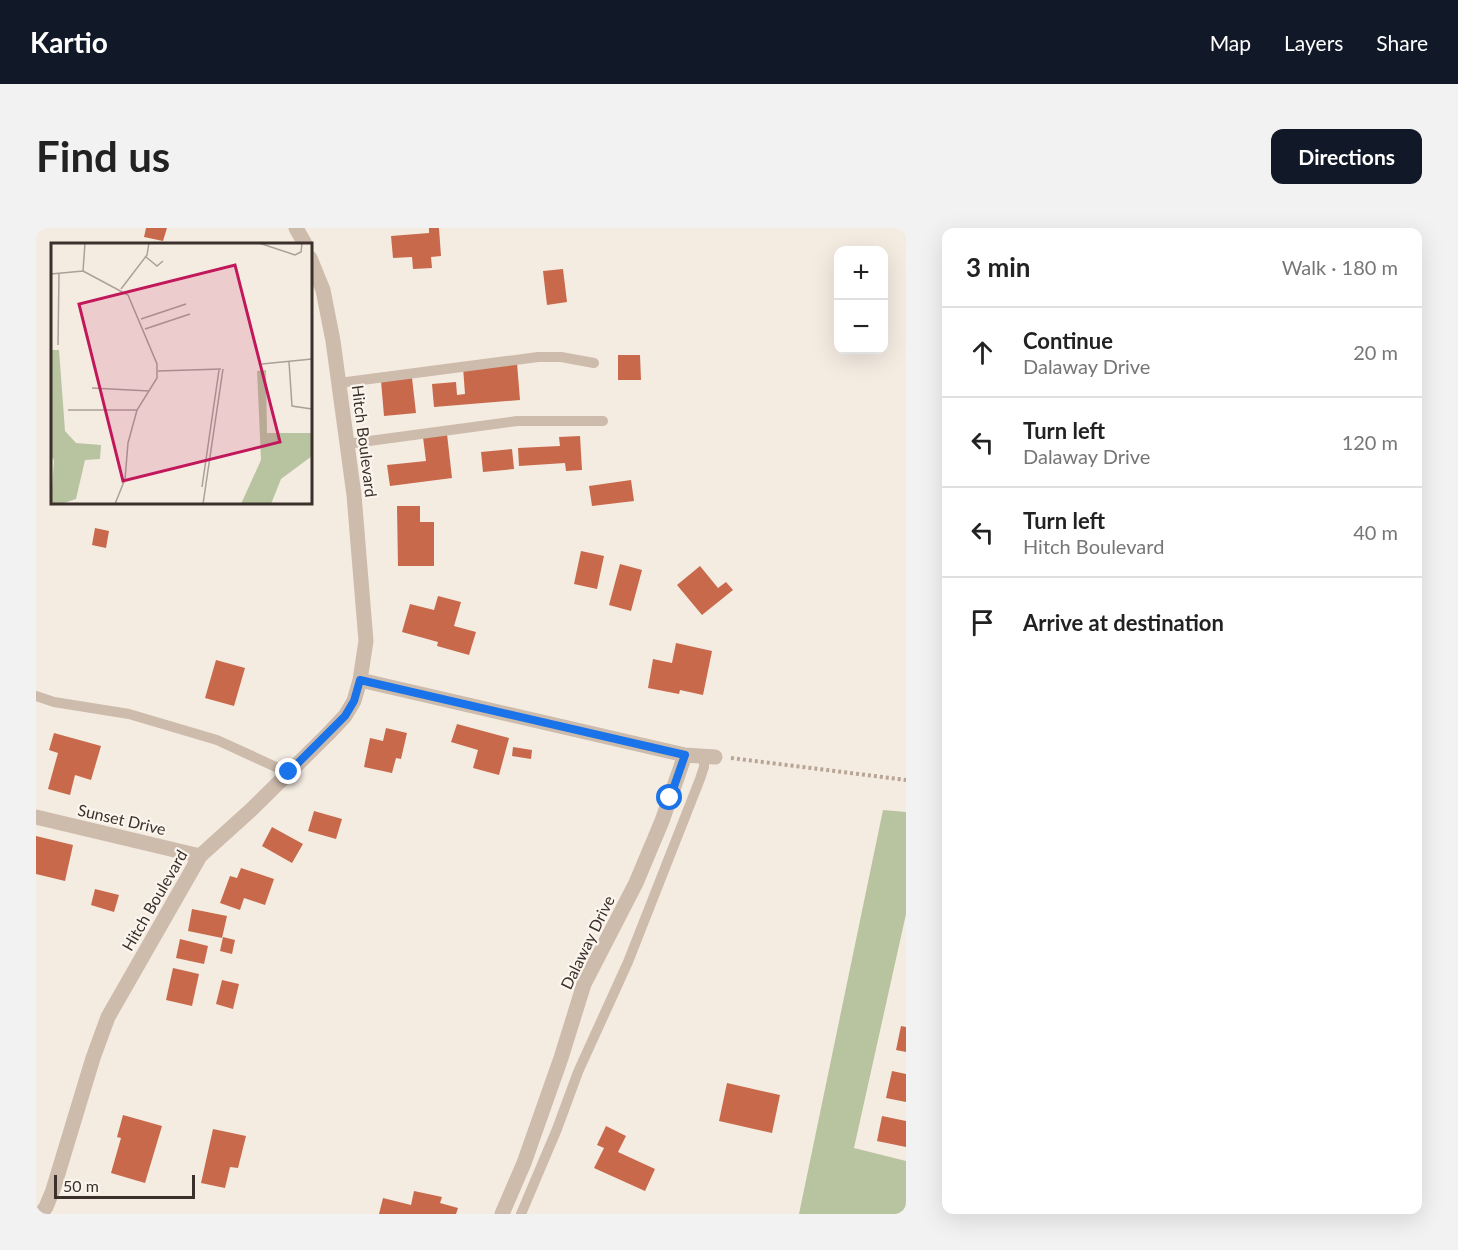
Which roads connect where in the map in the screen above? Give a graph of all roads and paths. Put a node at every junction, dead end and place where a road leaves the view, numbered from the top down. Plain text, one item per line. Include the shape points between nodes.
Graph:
1 (296, 228) edge
2 (304, 243) edge
3 (312, 263) edge
4 (594, 363) dead end
5 (339, 383) junction
6 (603, 421) dead end
7 (347, 444) junction
8 (360, 680) junction
9 (36, 696) edge
10 (685, 755) junction
11 (710, 756) junction
12 (289, 772) junction
13 (906, 780) edge
14 (36, 817) edge
15 (200, 856) junction
16 (41, 1214) edge
17 (501, 1214) edge
18 (521, 1214) edge

1 - 2 street
3 - 5 street, Hitch Boulevard via 323,290
4 - 5 lane via 538,357
5 - 7 street, Hitch Boulevard
6 - 7 lane via 517,421
7 - 8 street, Hitch Boulevard via 366,641
8 - 10 street
8 - 12 street, Hitch Boulevard via 345,716
9 - 12 lane via 129,714 217,740
10 - 11 street
10 - 17 street, Dalaway Drive via 636,883 584,984 524,1163
11 - 13 path
11 - 18 lane
12 - 15 street, Hitch Boulevard
14 - 15 street, Sunset Drive
15 - 16 street, Hitch Boulevard via 108,1017 53,1190

